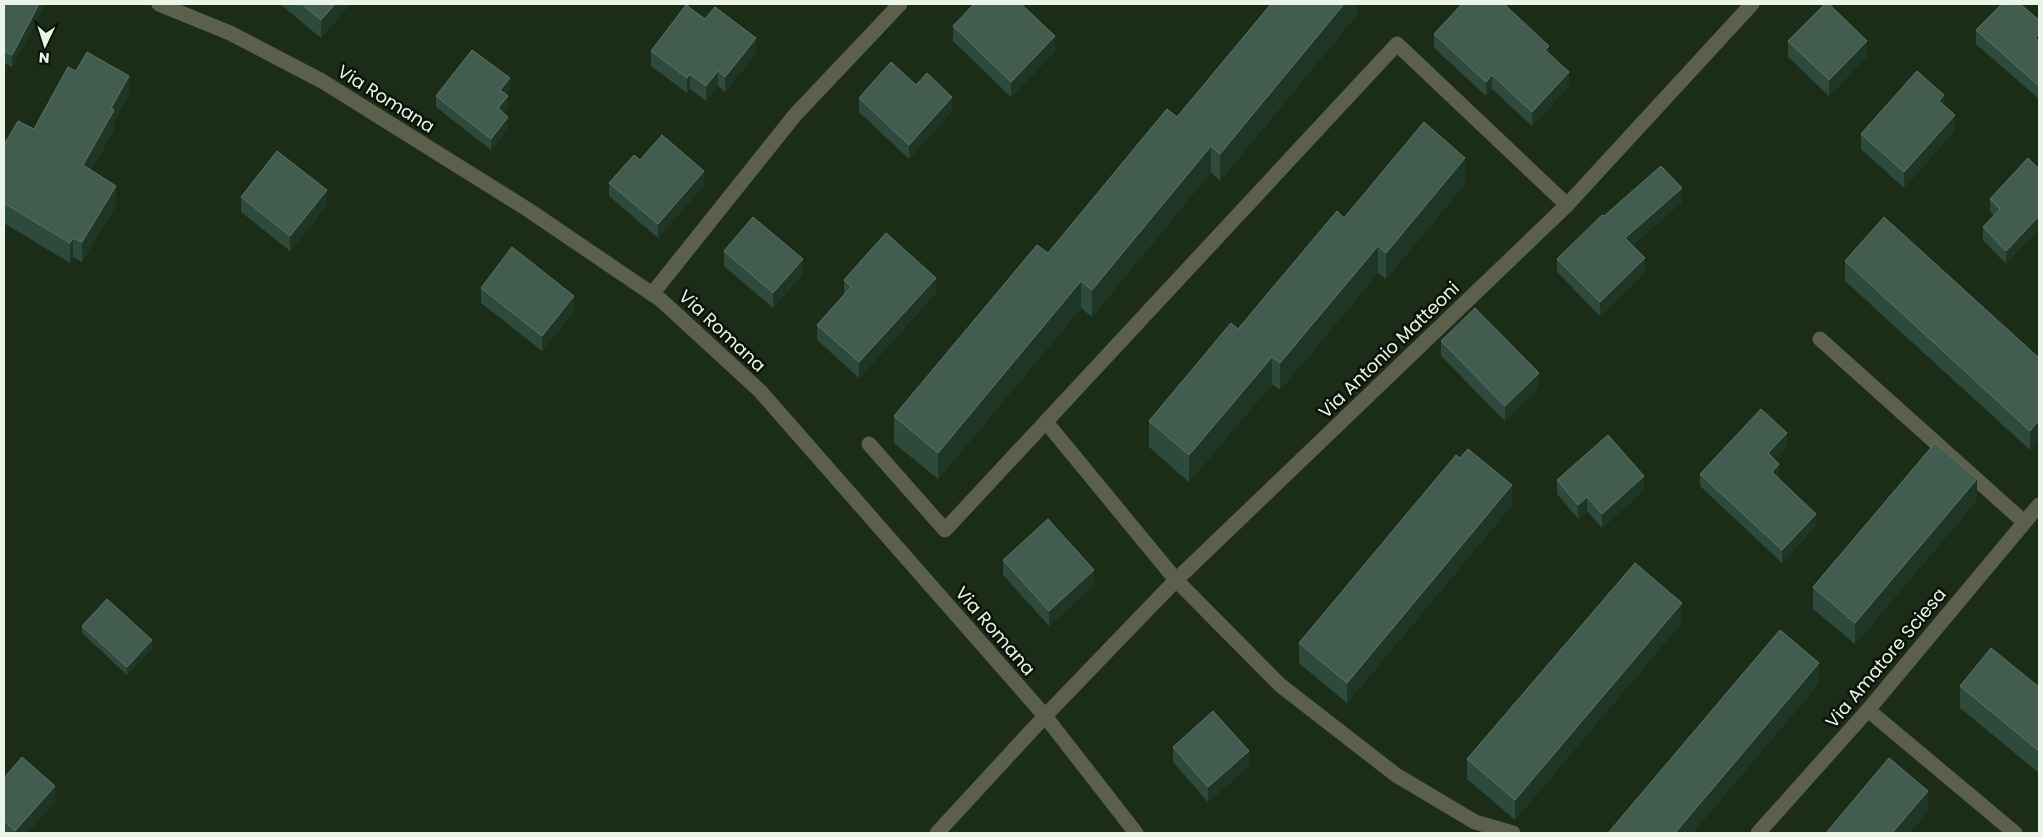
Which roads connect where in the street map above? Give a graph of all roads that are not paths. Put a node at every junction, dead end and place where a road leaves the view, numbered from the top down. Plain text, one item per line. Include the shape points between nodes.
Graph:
1 (159, 4) edge
2 (900, 4) edge
3 (1752, 4) edge
4 (1567, 205) junction
5 (652, 294) junction
6 (1820, 339) dead end
7 (1046, 422) junction
8 (869, 444) dead end
9 (2039, 505) edge
10 (2024, 522) junction
11 (1176, 580) junction
12 (1868, 710) junction
13 (1045, 716) junction
14 (936, 833) edge
15 (1136, 833) edge
16 (1512, 833) edge
17 (1758, 833) edge
18 (2015, 833) edge

1 - 5 street, Via Romana via 230,33 322,81 527,209
2 - 5 street via 795,115
3 - 4 street, Via Antonio Matteoni
4 - 7 street via 1397,44
4 - 11 street, Via Antonio Matteoni
5 - 13 street, Via Romana via 760,391
6 - 10 street
7 - 8 street via 945,530
7 - 11 street
9 - 10 street, Via Amatore Sciesa
10 - 12 street, Via Amatore Sciesa
11 - 13 street, Via Antonio Matteoni
11 - 16 street via 1280,685 1396,775 1475,822
12 - 17 street, Via Amatore Sciesa
12 - 18 street
13 - 14 street, Via Antonio Matteoni
13 - 15 street, Via Romana

